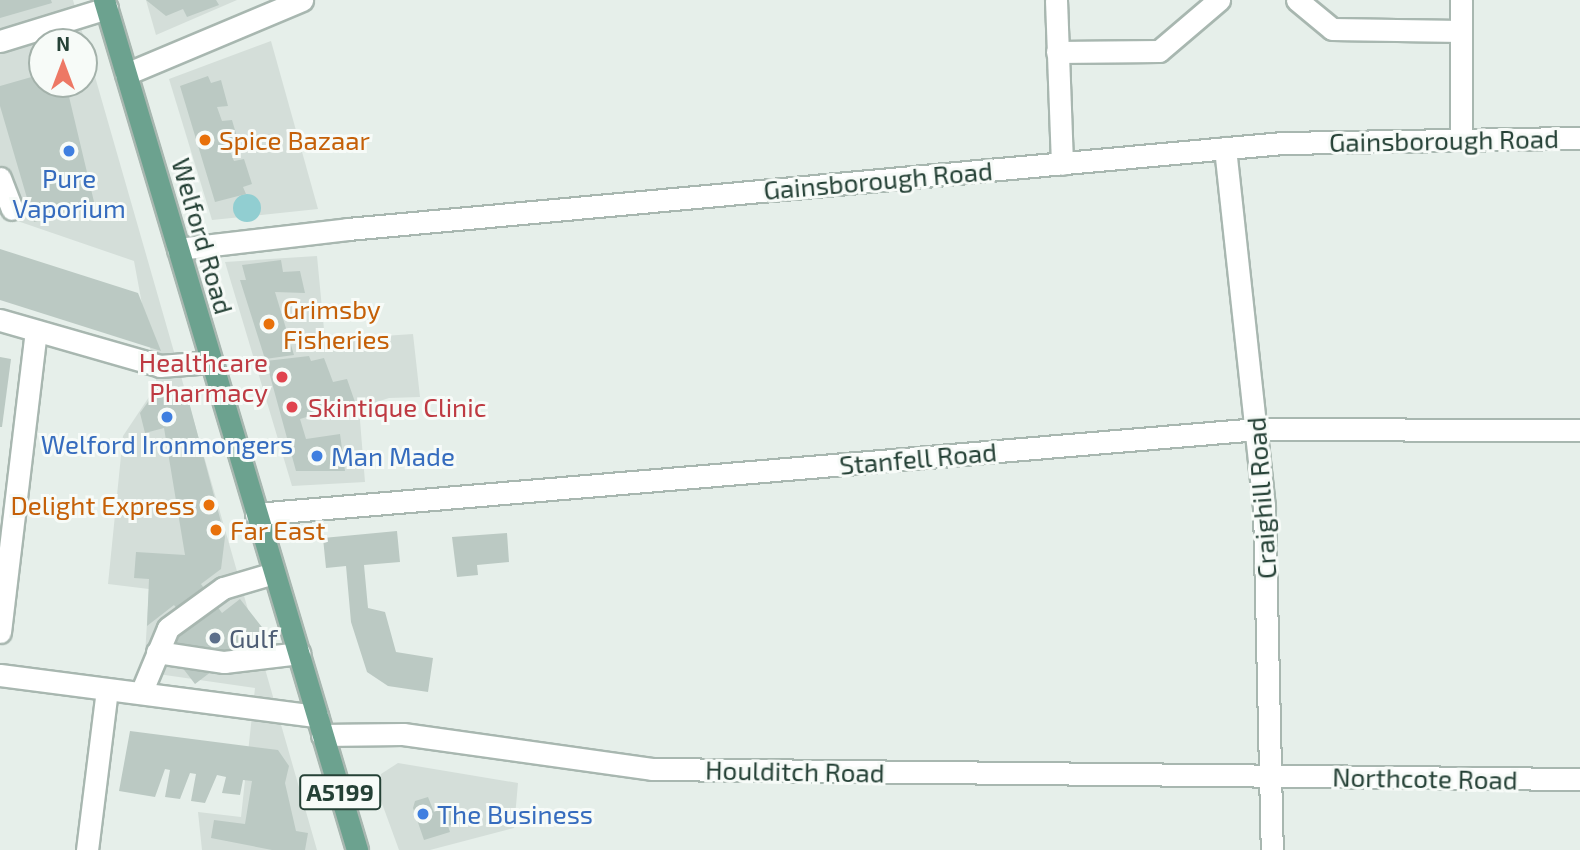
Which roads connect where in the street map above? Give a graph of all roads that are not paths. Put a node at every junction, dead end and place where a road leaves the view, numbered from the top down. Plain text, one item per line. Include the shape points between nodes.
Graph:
1 (302, 0) edge
2 (1056, 0) edge
3 (1219, 0) edge
4 (1297, 0) edge
5 (1461, 0) edge
6 (105, 4) edge
7 (1461, 31) junction
8 (0, 41) edge
9 (1057, 52) junction
10 (126, 74) junction
11 (1580, 138) edge
12 (1461, 139) junction
13 (1225, 148) junction
14 (1062, 164) junction
15 (0, 178) edge
16 (12, 209) dead end
17 (178, 249) junction
18 (0, 320) edge
19 (36, 331) junction
20 (211, 362) junction
21 (1258, 429) junction
22 (1580, 430) edge
23 (256, 514) junction
24 (274, 573) junction
25 (0, 632) edge
26 (157, 652) junction
27 (299, 653) junction
28 (0, 675) edge
29 (107, 690) junction
30 (141, 693) junction
31 (320, 725) junction
32 (1271, 776) junction
33 (1580, 779) edge
34 (86, 850) edge
35 (357, 850) edge
36 (1272, 850) edge

1 - 10 street
2 - 9 street
3 - 9 street via 1159,51
4 - 7 street via 1332,29
5 - 7 street
6 - 8 street
6 - 10 main road, Welford Road / A5199
7 - 12 street
9 - 14 street
10 - 17 main road, Welford Road / A5199
11 - 12 street, Gainsborough Road
12 - 13 street, Gainsborough Road
13 - 14 street, Gainsborough Road
13 - 21 street, Craighill Road
14 - 17 street, Gainsborough Road via 348,229
15 - 16 street
17 - 20 main road, Welford Road / A5199
18 - 19 street
19 - 20 street via 160,366
19 - 25 street
20 - 23 main road, Welford Road / A5199
21 - 22 street, Stanfell Road
21 - 23 street, Stanfell Road
21 - 32 street, Craighill Road
23 - 24 main road, Welford Road / A5199
24 - 26 street via 210,596 169,628
24 - 27 main road, Welford Road / A5199
26 - 27 street via 224,662
26 - 30 street
27 - 31 main road, Welford Road / A5199
28 - 29 street, Houlditch Road
29 - 30 street, Houlditch Road
29 - 34 street
30 - 31 street, Houlditch Road
31 - 32 street, Houlditch Road via 652,769
31 - 35 main road, Welford Road / A5199
32 - 33 street, Northcote Road
32 - 36 street, Craighill Road

